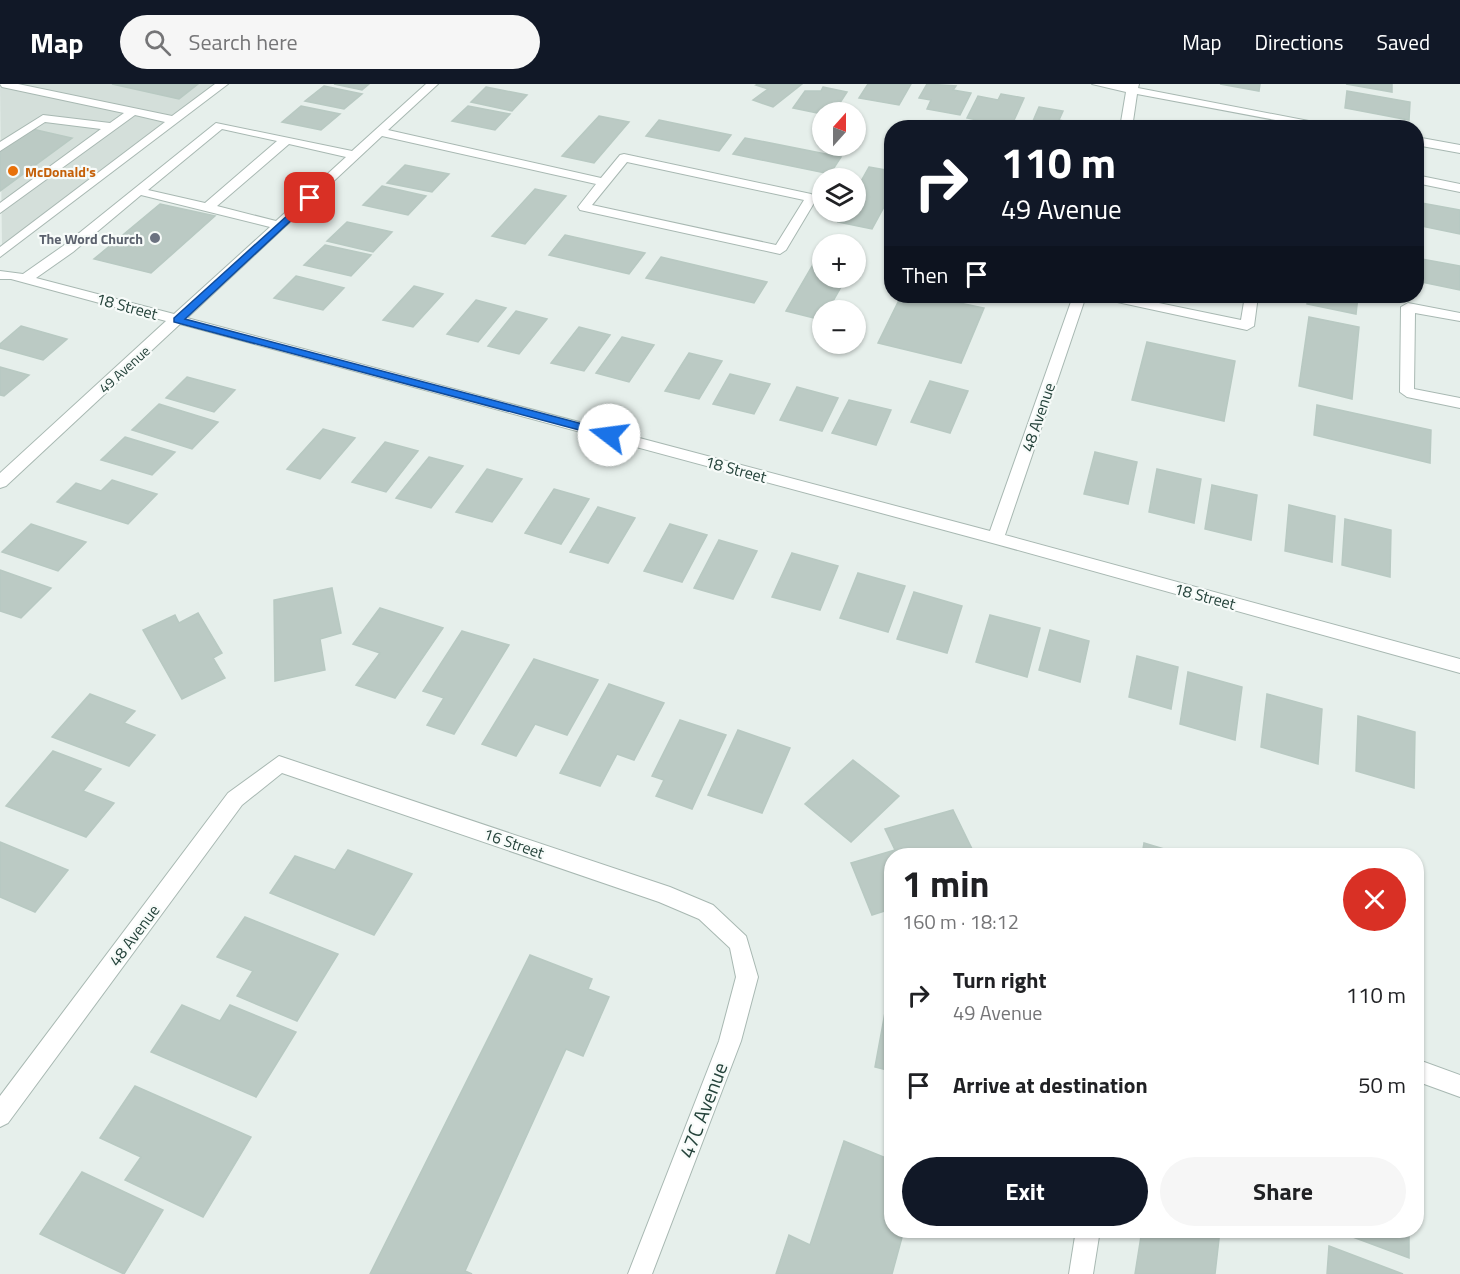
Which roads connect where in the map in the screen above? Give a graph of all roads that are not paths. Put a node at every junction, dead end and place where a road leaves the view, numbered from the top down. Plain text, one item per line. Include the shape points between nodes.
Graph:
1 (2, 84) edge
2 (222, 84) edge
3 (432, 84) edge
4 (1098, 84) edge
5 (1133, 87) edge
6 (59, 96) junction
7 (128, 115) junction
8 (43, 118) junction
9 (174, 120) junction
10 (1127, 120) edge
11 (1300, 120) edge
12 (112, 127) junction
13 (380, 132) junction
14 (0, 135) edge
15 (286, 140) junction
16 (1424, 142) edge
17 (0, 147) edge
18 (1460, 149) edge
19 (355, 155) junction
20 (1424, 181) edge
21 (604, 182) junction
22 (1460, 188) edge
23 (139, 191) junction
24 (207, 208) junction
25 (0, 209) edge
26 (279, 225) junction
27 (0, 253) edge
28 (4, 272) edge
29 (26, 279) junction
30 (1078, 303) edge
31 (1140, 303) edge
32 (1250, 303) edge
33 (1460, 317) edge
34 (178, 320) junction
35 (1460, 403) edge
36 (0, 482) edge
37 (996, 538) junction
38 (1460, 666) edge
39 (279, 764) joint
40 (738, 943) joint
41 (1424, 1073) edge
42 (1460, 1086) edge
43 (0, 1115) edge
44 (1087, 1238) edge
45 (640, 1274) edge
46 (1081, 1274) edge

1 - 6 street
2 - 9 street
3 - 13 street, 49 Avenue
4 - 5 street
5 - 10 street
5 - 11 street
6 - 7 street
6 - 14 street
7 - 8 street via 83,109
7 - 9 street
7 - 12 street
8 - 12 street
8 - 17 street
9 - 27 street
12 - 25 street
13 - 19 street, 49 Avenue
13 - 21 street
15 - 19 street
15 - 23 street via 220,125
15 - 24 street
16 - 18 street
19 - 26 street, 49 Avenue
20 - 22 street
21 - 21 street via 584,207 780,250 811,198 624,158
23 - 24 street
23 - 29 street
24 - 26 street
26 - 34 street, 49 Avenue
28 - 29 street, 18 Street
29 - 34 street, 18 Street
30 - 37 street, 48 Avenue
31 - 32 street via 1247,326
33 - 35 street via 1408,307 1407,392
34 - 36 street, 49 Avenue
34 - 37 street, 18 Street
37 - 38 street, 18 Street
39 - 40 street, 16 Street via 663,894 706,912
39 - 43 street, 48 Avenue via 235,799
40 - 45 street, 47C Avenue via 747,976 743,998
41 - 42 street
44 - 46 street

